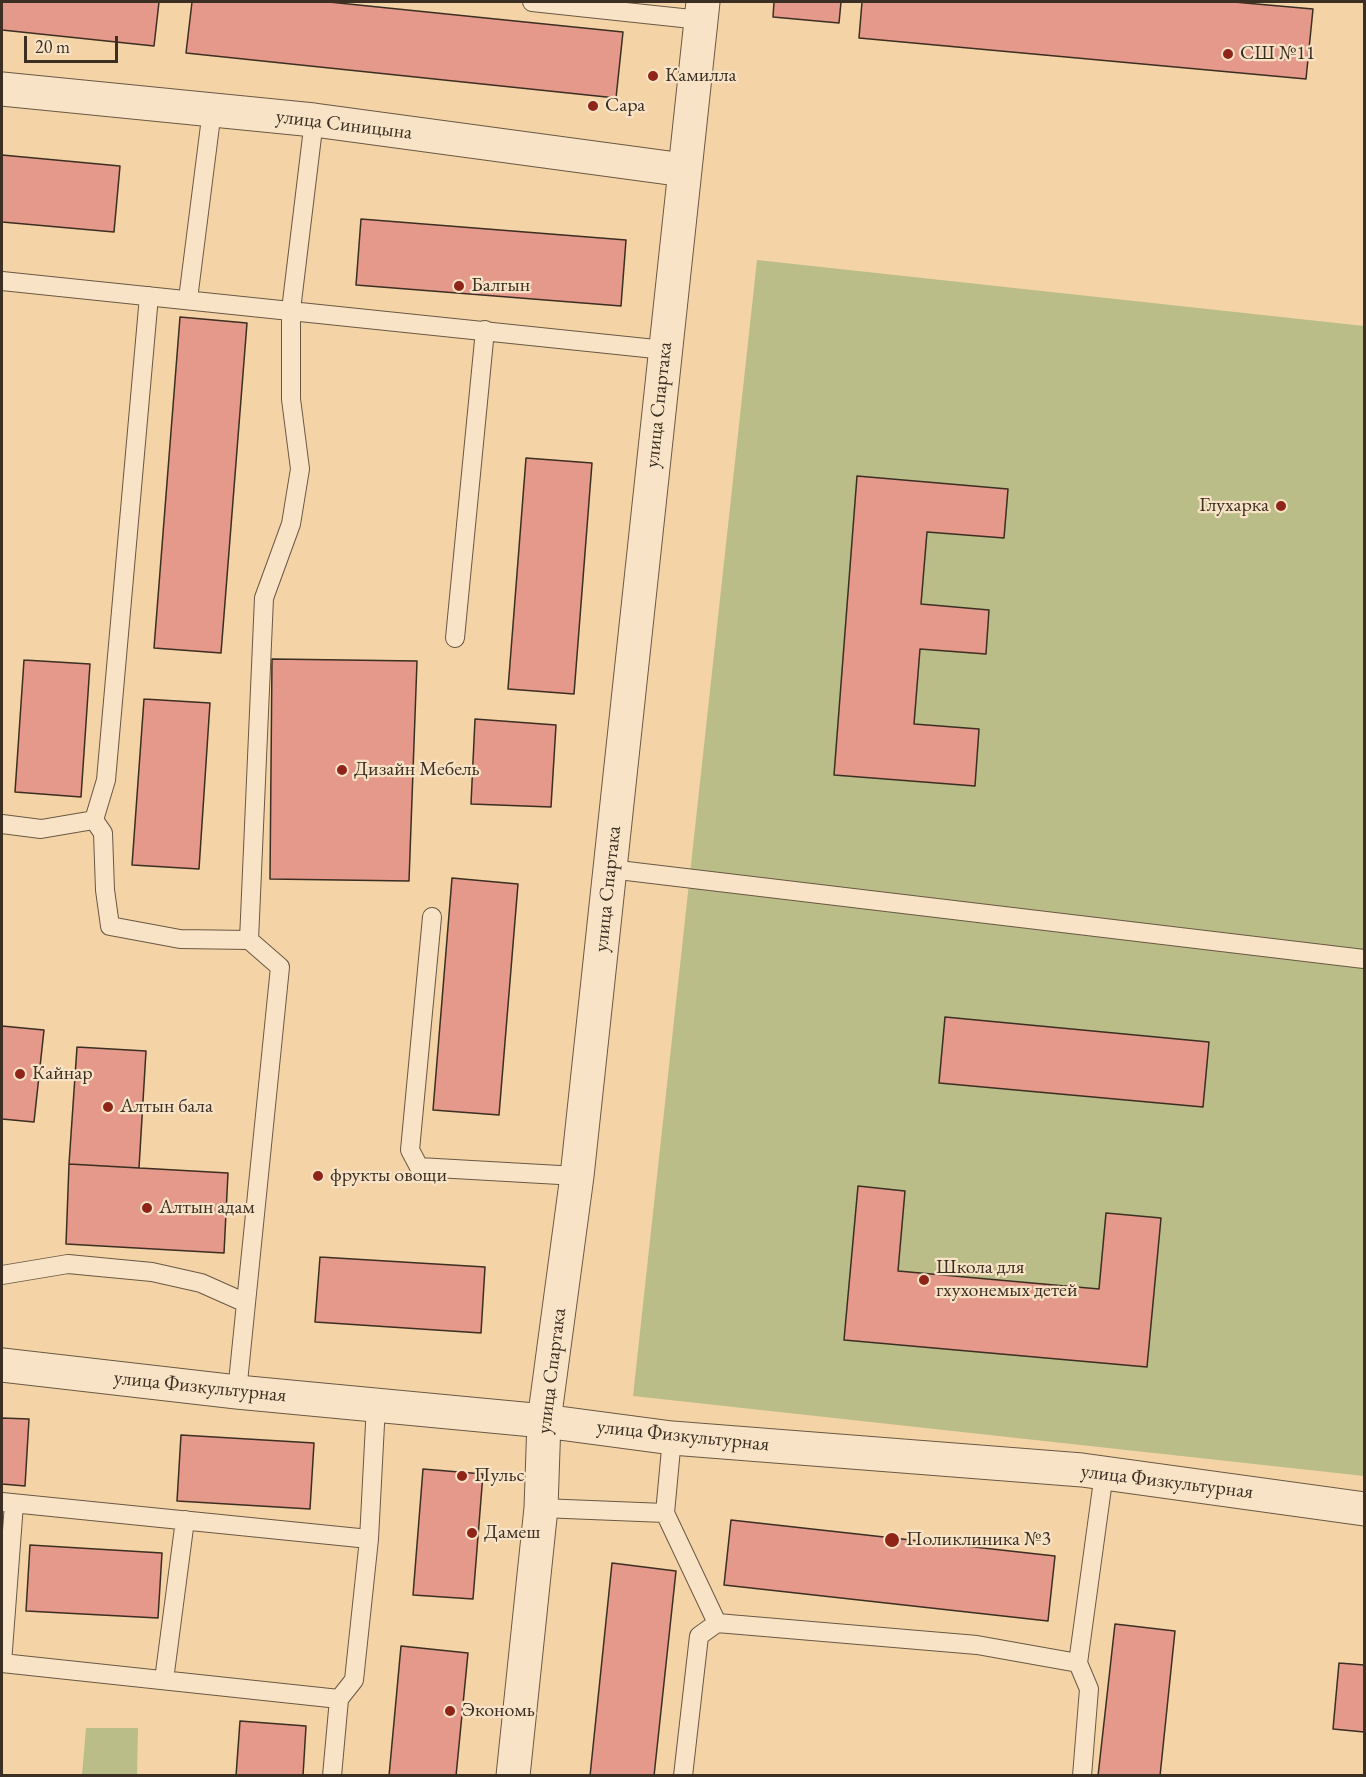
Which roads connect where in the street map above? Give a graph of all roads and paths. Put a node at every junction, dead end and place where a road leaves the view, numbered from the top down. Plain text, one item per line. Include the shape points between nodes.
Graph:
1 (532, 2) edge
2 (702, 11) edge
3 (2, 89) edge
4 (212, 110) junction
5 (315, 120) junction
6 (684, 170) junction
7 (2, 281) edge
8 (149, 296) junction
9 (188, 300) junction
10 (291, 310) junction
11 (485, 330) junction
12 (665, 350) junction
13 (455, 638) dead end
14 (94, 820) junction
15 (2, 824) edge
16 (610, 869) junction
17 (432, 917) dead end
18 (249, 940) junction
19 (1365, 959) edge
20 (577, 1176) junction
21 (2, 1275) edge
22 (246, 1303) junction
23 (2, 1365) edge
24 (237, 1392) junction
25 (376, 1404) junction
26 (544, 1421) junction
27 (672, 1438) junction
28 (1104, 1473) junction
29 (8, 1503) edge
30 (541, 1508) junction
31 (1365, 1509) edge
32 (665, 1513) junction
33 (185, 1520) junction
34 (369, 1539) junction
35 (717, 1623) junction
36 (2, 1663) edge
37 (1078, 1663) junction
38 (164, 1680) junction
39 (339, 1699) junction
40 (332, 1776) edge
41 (513, 1776) edge
42 (683, 1776) edge
43 (1082, 1776) edge

1 - 2 lane
2 - 6 street, улица Спартака
3 - 4 street, улица Синицына
4 - 5 street, улица Синицына
4 - 9 lane
5 - 6 street, улица Синицына
5 - 10 lane
6 - 12 street, улица Спартака
7 - 8 lane
8 - 9 lane
8 - 14 lane via 106,780
9 - 10 lane
10 - 11 lane
10 - 18 lane via 291,399 300,469 291,524 264,598
11 - 12 lane
11 - 13 lane
12 - 16 street, улица Спартака
14 - 15 lane via 41,829
14 - 18 lane via 103,832 110,926 180,939
16 - 19 lane
16 - 20 street, улица Спартака
17 - 20 lane via 410,1150 419,1167
18 - 22 lane via 280,967
20 - 26 street, улица Спартака
21 - 22 lane via 68,1264 152,1272 201,1283
22 - 24 lane
23 - 24 street, улица Физкультурная
24 - 25 street, улица Физкультурная
25 - 26 street, улица Физкультурная
25 - 34 lane
26 - 27 street, улица Физкультурная
26 - 30 street, улица Спартака
27 - 28 street, улица Физкультурная
27 - 32 lane
28 - 31 street, улица Физкультурная
28 - 37 lane
29 - 33 lane
29 - 36 lane
30 - 32 lane
30 - 41 street, улица Спартака
32 - 35 lane
33 - 34 lane
33 - 38 lane
34 - 39 lane via 354,1680
35 - 37 lane via 977,1645
35 - 42 lane via 699,1636
36 - 38 lane
37 - 43 lane via 1089,1689
38 - 39 lane
39 - 40 lane

